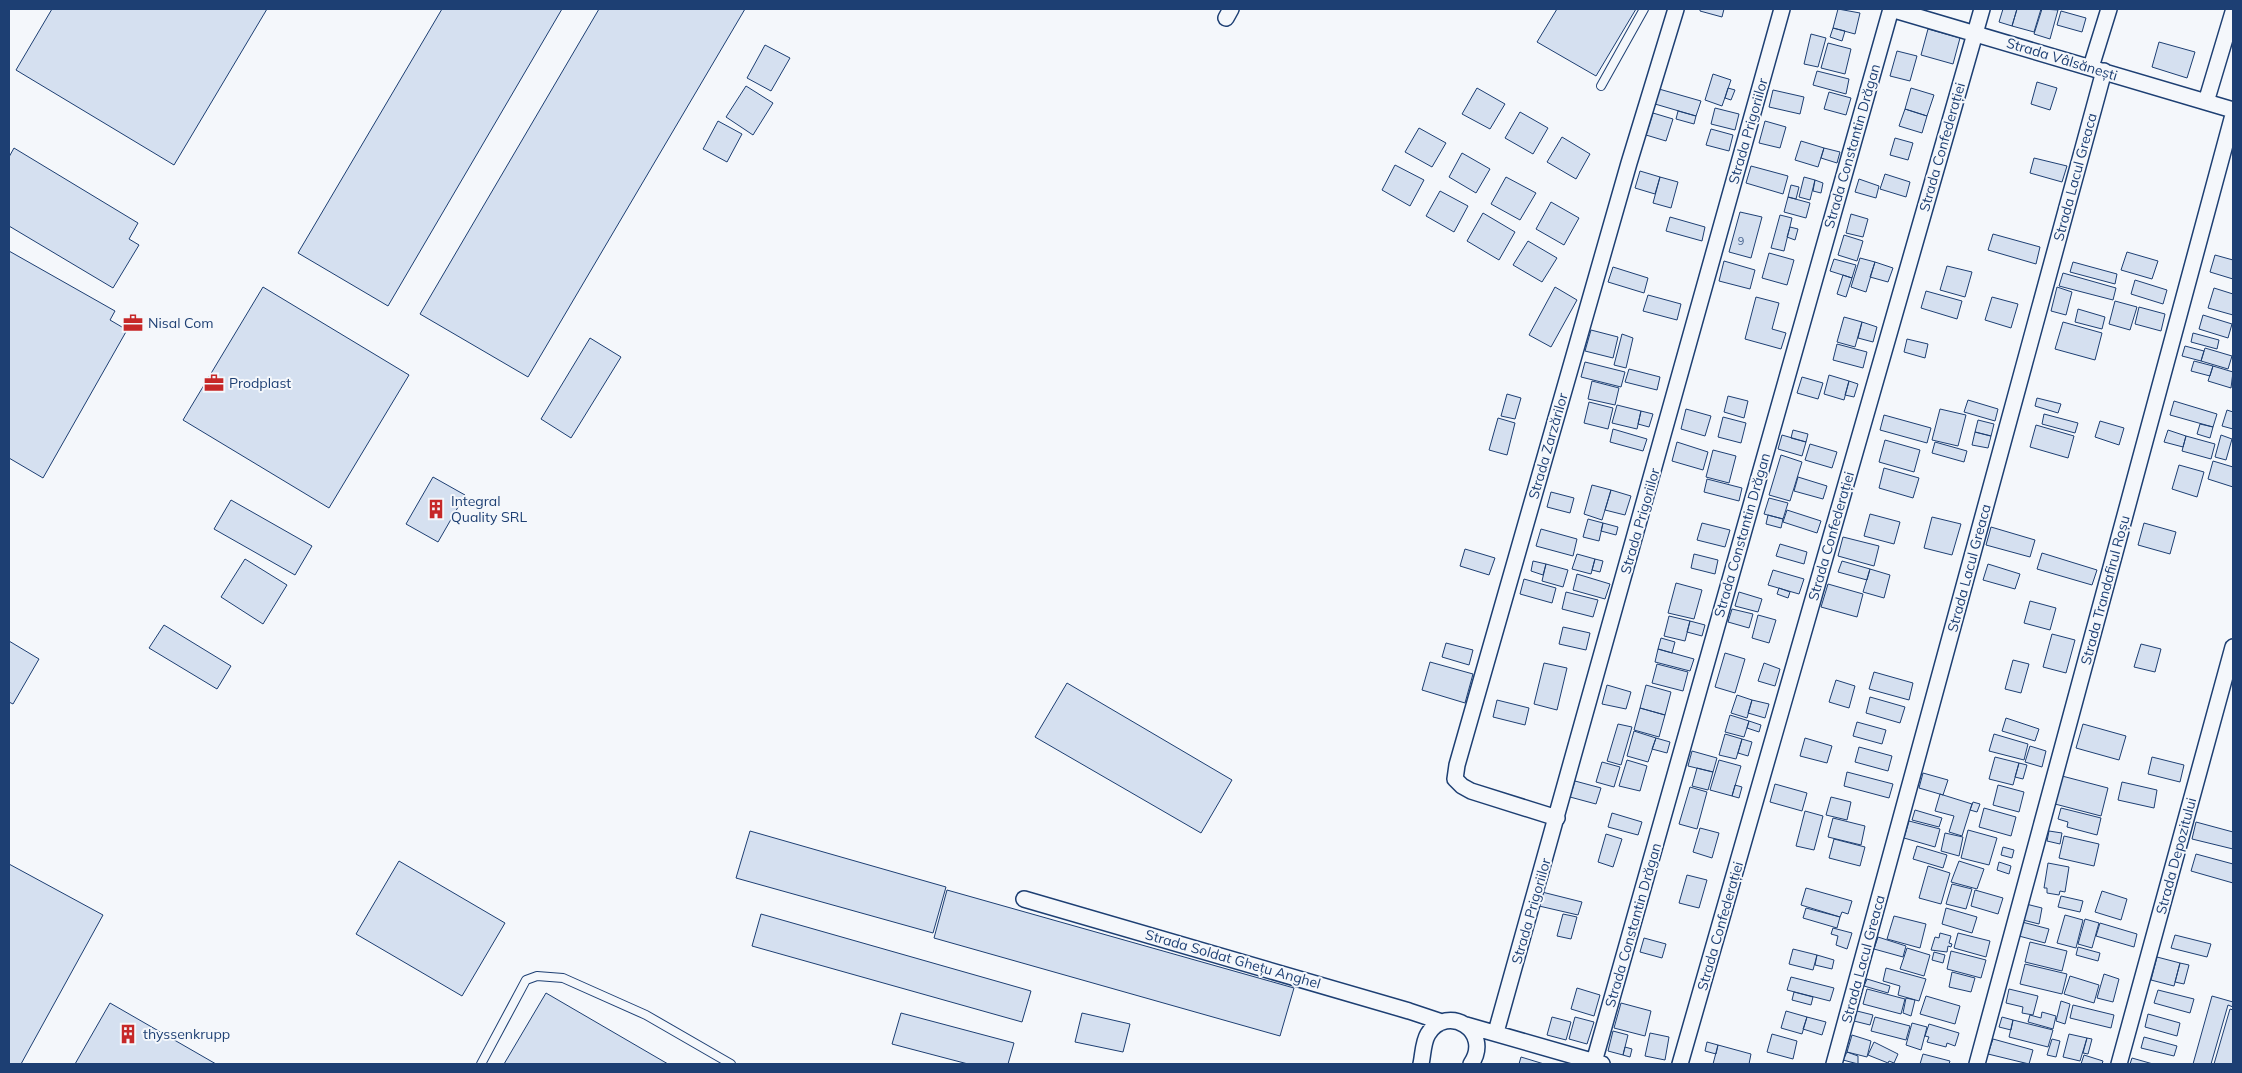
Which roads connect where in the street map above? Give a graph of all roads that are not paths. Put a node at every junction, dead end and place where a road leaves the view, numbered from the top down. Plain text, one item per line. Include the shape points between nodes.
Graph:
1 (1644, 9) edge
2 (1676, 9) edge
3 (1782, 9) edge
4 (1891, 9) edge
5 (1982, 9) edge
6 (2109, 9) edge
7 (2233, 12) edge
8 (1975, 33) junction
9 (2097, 69) junction
10 (1601, 86) dead end
11 (2206, 102) junction
12 (2233, 110) edge
13 (2233, 115) edge
14 (2233, 648) edge
15 (1557, 818) junction
16 (1024, 899) dead end
17 (1442, 1022) junction
18 (1466, 1025) junction
19 (1496, 1032) junction
20 (1478, 1049) junction
21 (1423, 1057) edge
22 (1598, 1063) edge
23 (481, 1064) edge
24 (731, 1064) edge
25 (1431, 1064) edge
26 (1471, 1064) edge
27 (1680, 1064) edge
28 (1834, 1064) edge
29 (1977, 1064) edge
30 (2119, 1064) edge

1 - 10 lane
2 - 15 street, Strada Zarzărilor via 1457,765 1456,779 1471,791
3 - 15 street, Strada Prigoriilor
4 - 8 street, Strada Vâlsănești
4 - 22 street, Strada Constantin Drăgan
5 - 8 street, Strada Confederației
6 - 9 street, Strada Lacul Greaca
7 - 11 street
8 - 9 street, Strada Vâlsănești
8 - 27 street, Strada Confederației
9 - 11 street, Strada Vâlsănești
9 - 28 street, Strada Lacul Greaca
11 - 12 street, Strada Vâlsănești
13 - 29 street, Strada Trandafirul Roșu
14 - 30 street, Strada Depozitului
15 - 19 street, Strada Prigoriilor
16 - 17 street, Strada Soldat Ghețu Anghel
17 - 18 street, Strada Soldat Ghețu Anghel via 1450,1020
17 - 21 street via 1429,1033
18 - 19 street
18 - 20 street via 1477,1040
19 - 20 street
19 - 22 street
20 - 26 street
21 - 25 street
23 - 24 lane via 526,980 537,976 563,978 646,1015

